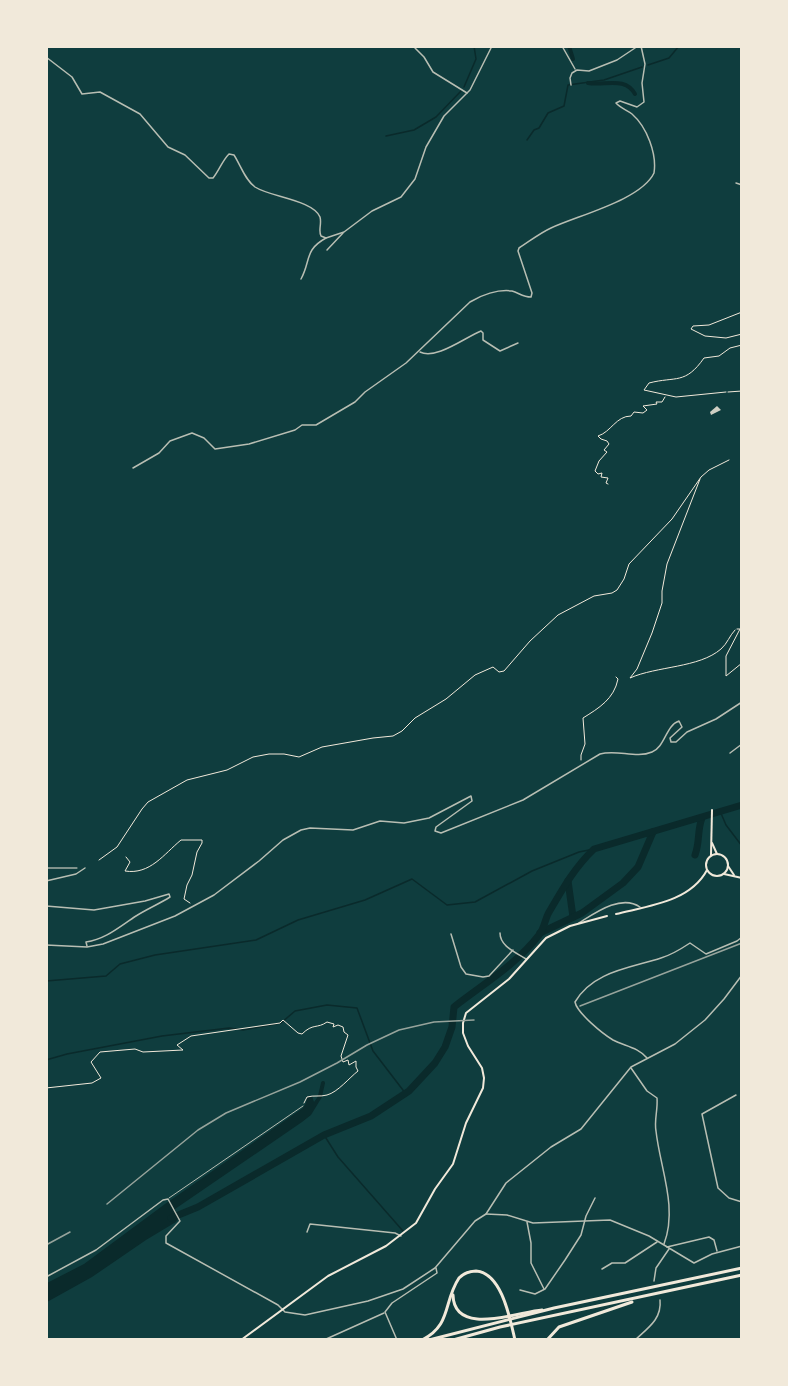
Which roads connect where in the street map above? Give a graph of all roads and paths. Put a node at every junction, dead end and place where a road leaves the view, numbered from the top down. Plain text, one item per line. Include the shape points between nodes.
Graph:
1 (492, 46) edge
2 (562, 46) edge
3 (639, 46) edge
4 (415, 48) dead end
5 (46, 57) edge
6 (577, 70) junction
7 (570, 84) dead end
8 (468, 93) junction
9 (736, 183) dead end
10 (741, 185) edge
11 (344, 232) junction
12 (326, 238) junction
13 (327, 250) dead end
14 (301, 279) dead end
15 (741, 312) edge
16 (741, 334) edge
17 (518, 343) dead end
18 (741, 345) edge
19 (419, 351) junction
20 (741, 391) edge
21 (666, 396) junction
22 (729, 460) dead end
23 (133, 468) dead end
24 (701, 477) junction
25 (608, 484) dead end
26 (733, 628) dead end
27 (735, 630) junction
28 (741, 663) edge
29 (616, 677) dead end
30 (741, 702) edge
31 (741, 744) edge
32 (730, 753) dead end
33 (585, 764) junction
34 (712, 811) dead end
35 (711, 838) junction
36 (718, 854) junction
37 (711, 855) junction
38 (126, 857) dead end
39 (99, 860) dead end
40 (728, 866) junction
41 (46, 868) edge
42 (85, 868) joint
43 (707, 870) junction
44 (724, 874) junction
45 (712, 875) junction
46 (736, 877) junction
47 (741, 878) edge
48 (702, 880) junction
49 (46, 881) edge
50 (200, 902) junction
51 (46, 906) edge
52 (641, 908) junction
53 (616, 914) dead end
54 (607, 916) dead end
55 (578, 924) junction
56 (500, 933) dead end
57 (451, 934) dead end
58 (741, 937) edge
59 (46, 945) edge
60 (87, 947) junction
61 (513, 950) junction
62 (526, 959) junction
63 (741, 975) edge
64 (648, 1058) junction
65 (631, 1068) junction
66 (46, 1088) edge
67 (736, 1095) dead end
68 (303, 1106) joint
69 (595, 1198) dead end
70 (169, 1200) junction
71 (741, 1202) edge
72 (486, 1214) junction
73 (584, 1221) junction
74 (527, 1222) junction
75 (307, 1232) dead end
76 (401, 1236) junction
77 (657, 1241) junction
78 (741, 1246) edge
79 (666, 1247) junction
80 (718, 1252) junction
81 (435, 1268) junction
82 (741, 1268) edge
83 (602, 1269) dead end
84 (741, 1275) edge
85 (46, 1276) edge
86 (654, 1281) dead end
87 (545, 1289) junction
88 (453, 1290) junction
89 (520, 1290) dead end
90 (648, 1296) junction
91 (660, 1300) dead end
92 (554, 1308) junction
93 (282, 1309) junction
94 (385, 1312) junction
95 (241, 1340) edge
96 (324, 1340) edge
97 (397, 1340) edge
98 (422, 1340) edge
99 (429, 1340) edge
100 (453, 1340) edge
101 (515, 1340) edge
102 (547, 1340) edge
103 (635, 1340) edge

1 - 8 street
2 - 6 street
3 - 6 street via 589,71
3 - 19 street via 645,64 644,102 637,107 620,100 616,103 635,117 645,131 655,164 652,178 624,199 549,229 519,248 531,297 512,291 480,296
4 - 8 street via 433,72
5 - 12 street via 72,77 79,92 100,92 140,114 168,147 185,155 209,178 229,154 234,155 255,187 316,212 320,218 319,231
6 - 7 street via 572,73
8 - 11 street via 444,116 426,147 415,179 401,197 372,211
9 - 10 street
11 - 12 street
11 - 13 street
12 - 14 street via 310,249
15 - 16 path via 690,329 705,336 726,338
17 - 19 street via 500,351 483,340 481,331 440,352
18 - 21 path via 719,356 704,358 681,379 649,383 644,390
19 - 23 street via 355,402 316,425 302,425 249,444 215,448 192,433 170,441 159,453
20 - 21 path
21 - 25 path via 656,405 644,406 645,412 627,415 598,435 609,444 595,471 608,478
22 - 24 path
24 - 27 path via 668,564 652,633 630,678 700,660 721,649
24 - 39 path via 672,519 629,564 618,590 594,596 558,615 504,671 493,667 483,670 393,736 322,747 299,757 253,757 227,770 188,780 148,802 117,847
26 - 27 path
27 - 28 path via 740,629 726,656 726,676
29 - 33 path via 617,685 608,702 583,718 585,744 580,755
30 - 33 street via 673,743 671,736 682,727 676,721 652,752 608,752
31 - 32 street
33 - 50 street via 515,803 441,833 435,831 436,827 472,801 471,796 429,818 404,823 380,821 352,830 301,830 290,834
34 - 35 main road
35 - 36 main road
35 - 37 main road
36 - 37 main road
36 - 40 main road via 727,859
37 - 43 main road
38 - 50 path via 130,862 125,871 140,871 155,865 181,840 202,840 184,899 192,904
40 - 44 main road
40 - 46 main road
41 - 42 path
42 - 49 street
43 - 45 main road
43 - 48 main road
44 - 45 main road
44 - 46 main road
45 - 48 main road
46 - 47 main road
48 - 52 main road via 685,894
50 - 60 street via 151,926
51 - 60 street via 100,909 169,894 164,901 98,941 86,942
52 - 53 main road
52 - 55 street via 632,904 610,906
54 - 55 main road
55 - 62 main road via 546,938
56 - 61 street via 503,944
57 - 61 street via 466,974 489,976
58 - 64 street via 706,954 690,944 664,957 620,968 582,992 575,1002 579,1011 612,1040
59 - 60 street
61 - 62 street
62 - 76 main road via 503,985 465,1015 464,1036 482,1068 482,1090 451,1168 419,1219
63 - 64 street via 705,1020 685,1037
64 - 65 street
65 - 72 street via 581,1129 506,1183
65 - 79 street via 657,1098 656,1131 669,1207
66 - 68 path via 92,1083 101,1078 91,1062 100,1052 183,1050 177,1045 191,1036 284,1021 302,1034 307,1028 327,1022 343,1027 348,1035 341,1056 343,1062 348,1059 349,1065 357,1061 358,1071 332,1093 307,1097
67 - 71 street via 702,1114 718,1188
68 - 70 lane
69 - 73 street
70 - 85 street via 163,1200 96,1250
70 - 93 street via 180,1224 166,1236 166,1243
72 - 74 street via 507,1215
72 - 81 street via 475,1221
73 - 74 street
73 - 77 street via 609,1220
73 - 87 street via 581,1235
74 - 87 street via 531,1263
75 - 76 street via 310,1224
76 - 93 main road via 328,1276
77 - 79 street
77 - 83 street via 625,1263 612,1263
78 - 80 street
79 - 80 street via 696,1263
79 - 80 street via 709,1237
79 - 86 street
81 - 93 street via 403,1288 368,1301 305,1315
81 - 94 street via 437,1273 392,1302
82 - 92 highway
84 - 90 highway
87 - 89 street via 535,1294
88 - 92 highway via 457,1310 469,1318 496,1318
88 - 98 highway via 443,1321
88 - 101 highway via 462,1275 473,1271 485,1273 498,1286
90 - 100 highway
90 - 102 highway via 559,1327
91 - 103 street via 656,1319
92 - 99 highway
93 - 95 main road
94 - 96 street
94 - 97 street

